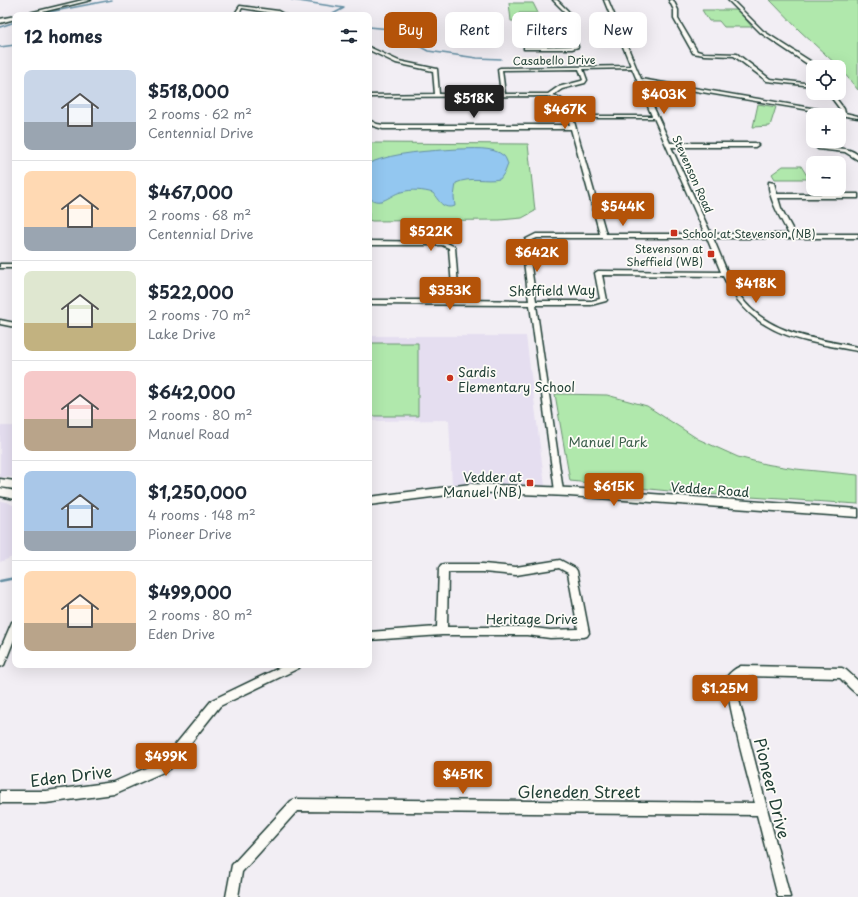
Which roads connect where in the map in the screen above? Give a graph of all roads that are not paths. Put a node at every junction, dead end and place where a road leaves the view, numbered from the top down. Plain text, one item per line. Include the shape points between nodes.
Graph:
1 (89, 0) edge
2 (555, 0) edge
3 (606, 0) edge
4 (671, 0) edge
5 (730, 0) edge
6 (36, 12) edge
7 (238, 12) edge
8 (278, 12) edge
9 (566, 12) edge
10 (12, 18) edge
11 (0, 21) edge
12 (372, 49) edge
13 (806, 61) edge
14 (634, 67) junction
15 (581, 69) junction
16 (640, 80) junction
17 (806, 84) edge
18 (372, 96) edge
19 (436, 96) junction
20 (503, 96) junction
21 (549, 96) junction
22 (807, 108) edge
23 (846, 115) edge
24 (570, 117) junction
25 (656, 117) junction
26 (858, 117) edge
27 (372, 123) edge
28 (573, 128) junction
29 (668, 145) junction
30 (755, 145) dead end
31 (820, 148) edge
32 (858, 158) edge
33 (771, 183) dead end
34 (774, 196) junction
35 (858, 196) edge
36 (604, 236) junction
37 (709, 236) junction
38 (793, 236) junction
39 (858, 236) edge
40 (372, 243) edge
41 (0, 266) edge
42 (12, 266) edge
43 (726, 274) junction
44 (372, 302) edge
45 (456, 302) junction
46 (532, 303) junction
47 (0, 322) edge
48 (12, 324) edge
49 (858, 349) edge
50 (0, 483) edge
51 (12, 485) edge
52 (559, 491) junction
53 (0, 492) edge
54 (12, 494) edge
55 (372, 501) edge
56 (858, 513) edge
57 (442, 631) junction
58 (12, 632) edge
59 (372, 636) edge
60 (0, 662) edge
61 (289, 668) edge
62 (858, 689) edge
63 (0, 797) edge
64 (762, 809) junction
65 (232, 897) edge
66 (784, 897) edge

1 - 6 main road
2 - 9 street
3 - 14 street, Stevenson Road
4 - 17 street via 676,10 676,19 695,52 735,54 769,80
5 - 13 street via 762,32
7 - 8 street via 241,7
10 - 11 main road
12 - 19 street via 398,62 435,70
14 - 15 street, Casabello Drive
14 - 16 street, Stevenson Road
15 - 20 street, Casabello Drive via 500,69
15 - 21 street via 585,80 583,82 560,88
16 - 22 street
16 - 25 street, Stevenson Road
18 - 19 street
19 - 20 street
20 - 21 street
21 - 24 street via 563,100
23 - 26 street
24 - 25 street
24 - 28 street
25 - 29 street, Stevenson Road
27 - 28 street via 383,127
28 - 36 street
29 - 30 street
29 - 37 street, Stevenson Road
31 - 32 street via 850,151
33 - 34 street
34 - 35 street
34 - 38 street
36 - 37 street
36 - 46 street via 536,236 528,240 525,246
37 - 38 street
37 - 43 street, Stevenson Road
38 - 39 street
40 - 45 street via 443,243 452,247
41 - 42 street
43 - 46 street, Sheffield Way via 598,273 604,300 591,303
43 - 49 street, Stevenson Road via 743,305 768,324 798,337
44 - 45 street, Sheffield Way
45 - 46 street, Sheffield Way
46 - 52 street
47 - 48 street
50 - 51 main road
52 - 55 main road, Vedder Road via 470,488
52 - 56 main road, Vedder Road
53 - 54 main road
57 - 57 street, Heritage Drive via 584,634 572,571 560,564 516,571 444,568
57 - 59 street, Heritage Drive
58 - 60 street
61 - 63 street, Eden Drive via 216,703 166,765 114,788 46,797
62 - 64 street, Pioneer Drive via 842,673 741,671 731,679
64 - 65 street, Gleneden Street via 295,805 236,869
64 - 66 street, Pioneer Drive

